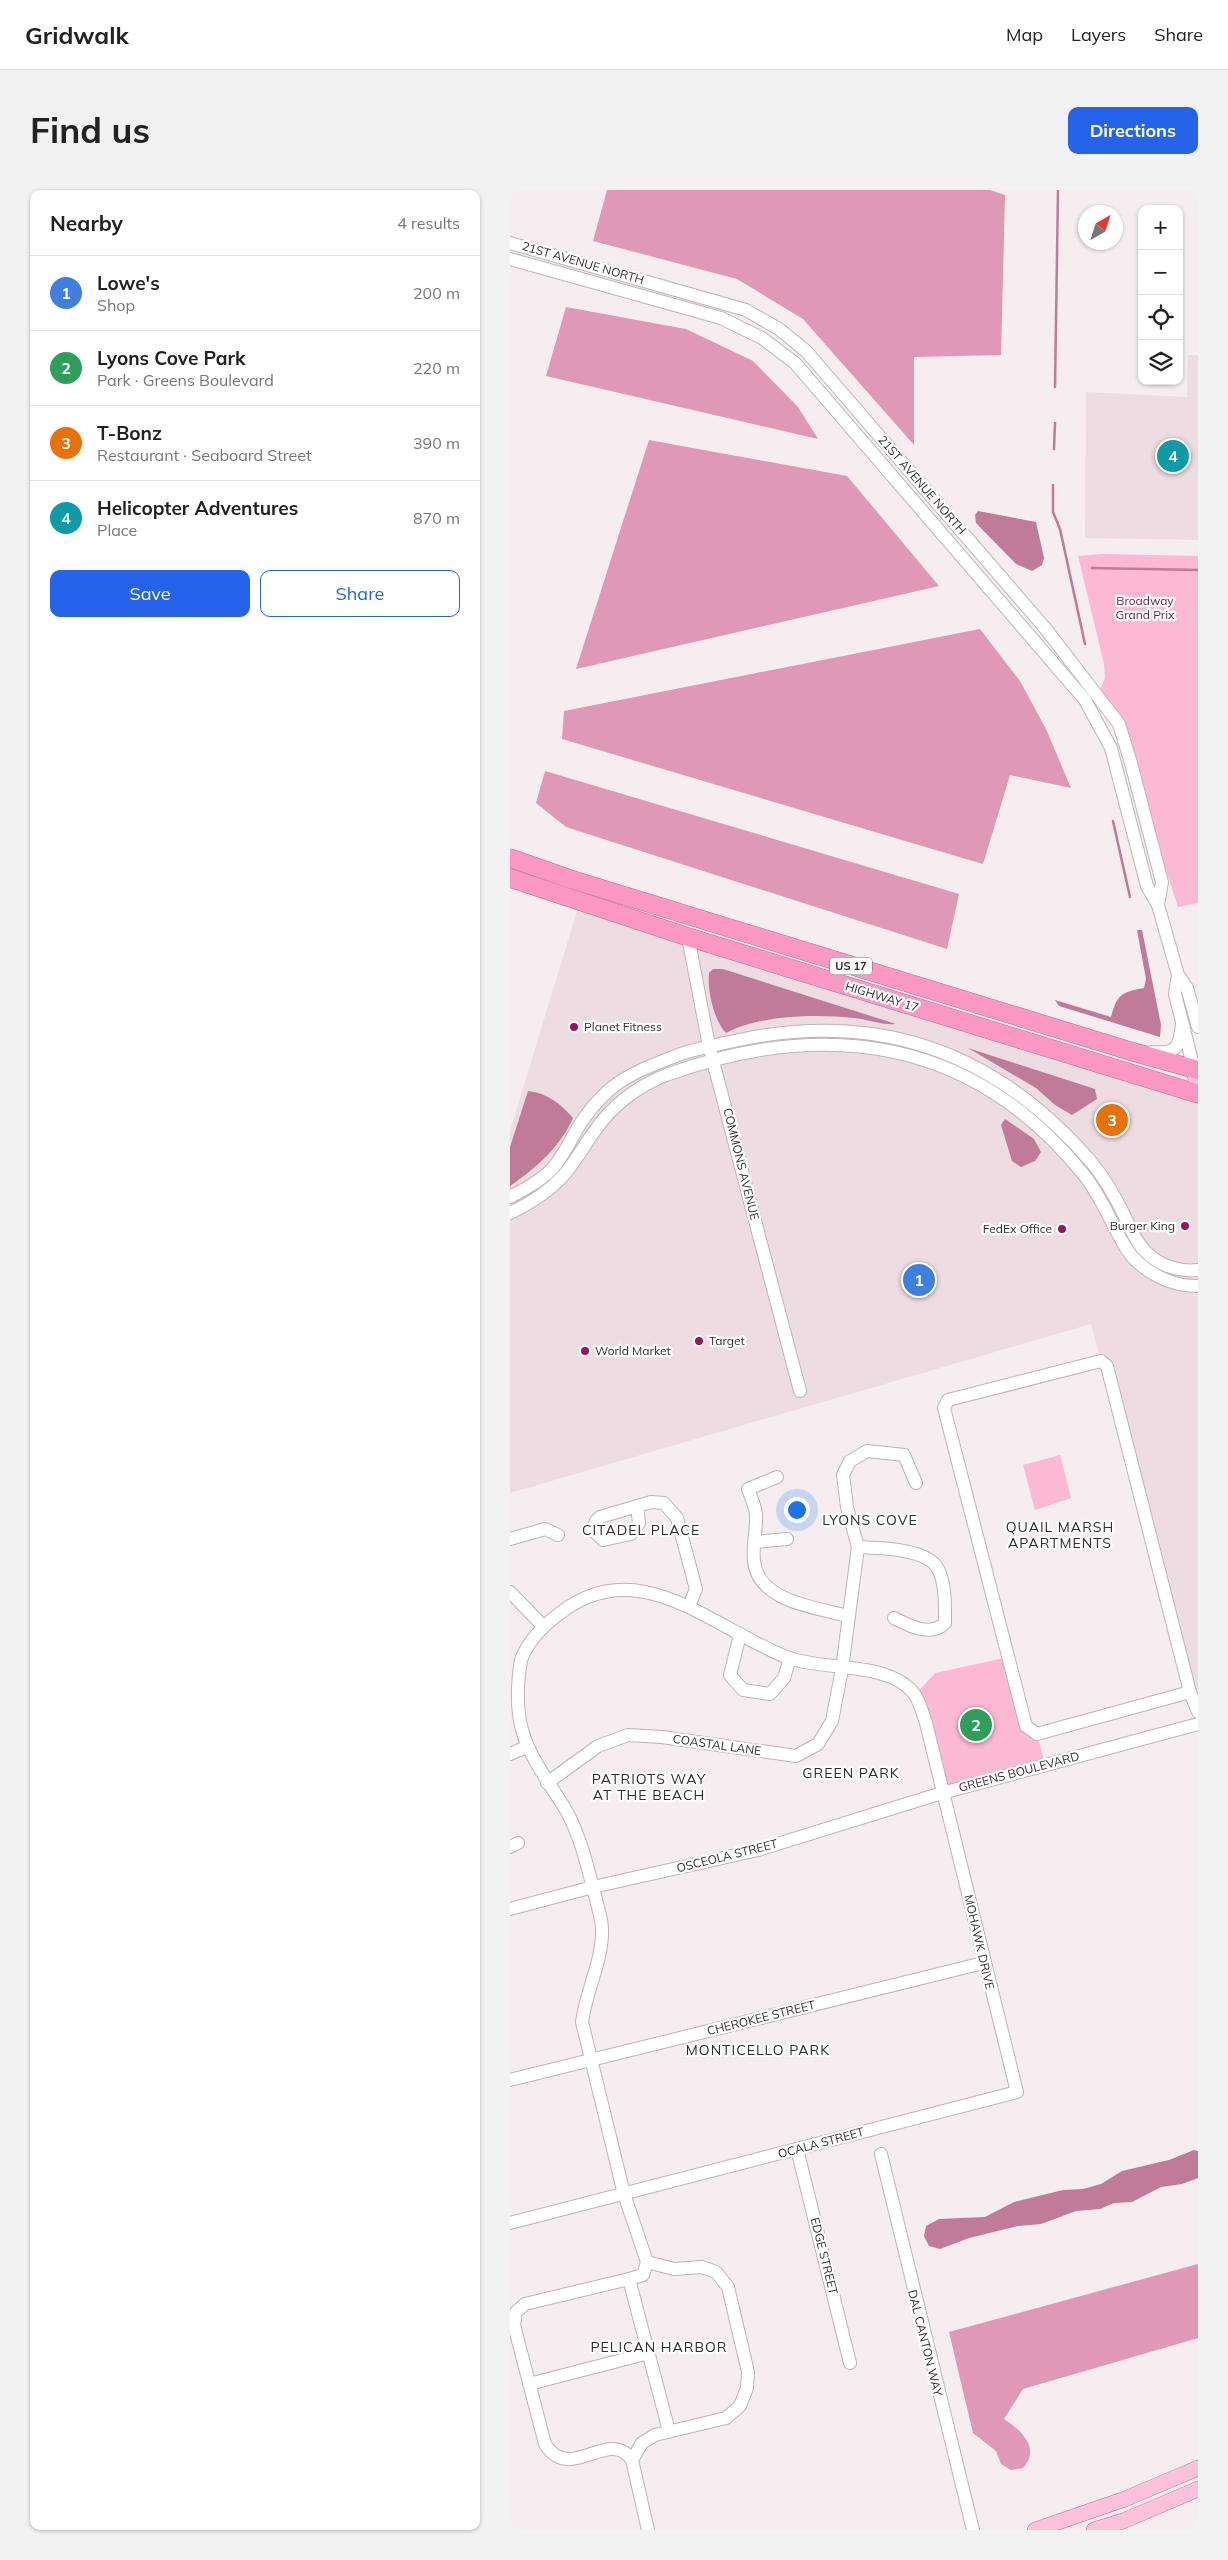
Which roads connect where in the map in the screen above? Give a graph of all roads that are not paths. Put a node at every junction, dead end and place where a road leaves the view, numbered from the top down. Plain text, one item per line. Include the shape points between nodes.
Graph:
1 (510, 243) edge
2 (510, 259) edge
3 (510, 858) edge
4 (510, 878) edge
5 (1158, 904) junction
6 (688, 937) junction
7 (1178, 975) junction
8 (1183, 1020) junction
9 (1198, 1027) edge
10 (709, 1046) junction
11 (1130, 1051) junction
12 (714, 1060) junction
13 (1196, 1070) edge
14 (1198, 1092) edge
15 (510, 1197) edge
16 (510, 1213) edge
17 (1198, 1270) edge
18 (1198, 1286) edge
19 (800, 1391) dead end
20 (777, 1477) dead end
21 (916, 1483) dead end
22 (638, 1506) dead end
23 (558, 1535) dead end
24 (510, 1539) edge
25 (787, 1539) dead end
26 (755, 1542) junction
27 (858, 1547) junction
28 (510, 1592) edge
29 (689, 1606) junction
30 (847, 1616) junction
31 (894, 1618) dead end
32 (543, 1626) junction
33 (740, 1635) junction
34 (790, 1658) junction
35 (842, 1669) junction
36 (1190, 1692) junction
37 (1198, 1712) edge
38 (1198, 1724) edge
39 (524, 1748) junction
40 (510, 1754) edge
41 (547, 1783) junction
42 (942, 1793) junction
43 (593, 1887) junction
44 (510, 1909) edge
45 (983, 1963) junction
46 (590, 2060) junction
47 (510, 2080) edge
48 (1017, 2092) joint
49 (797, 2150) junction
50 (881, 2154) dead end
51 (624, 2194) junction
52 (510, 2223) edge
53 (646, 2262) junction
54 (629, 2279) junction
55 (649, 2353) junction
56 (850, 2363) dead end
57 (529, 2384) junction
58 (669, 2431) junction
59 (632, 2460) junction
60 (1198, 2468) edge
61 (1198, 2489) edge
62 (648, 2530) edge
63 (973, 2530) edge
64 (1035, 2530) edge
65 (1094, 2530) edge

1 - 5 street, 21ST AVENUE NORTH via 746,310 778,328 806,350 1045,628 1119,724 1162,882
2 - 5 street, 21ST AVENUE NORTH via 721,318 762,338 795,363 1086,700 1111,748 1147,886
3 - 11 highway, HIGHWAY 17 / US 17
4 - 6 highway, HIGHWAY 17 / US 17
5 - 7 street, 21ST AVENUE NORTH
6 - 10 street, COMMONS AVENUE
6 - 14 highway, HIGHWAY 17 / US 17
7 - 8 street, 21ST AVENUE NORTH via 1175,994
7 - 9 street, 21ST AVENUE NORTH via 1187,988
8 - 11 street via 1174,1050
8 - 13 street, 21ST AVENUE NORTH
10 - 12 street, COMMONS AVENUE
10 - 15 street via 675,1056 611,1089 580,1124 552,1168 535,1183
10 - 17 street via 769,1034 821,1029 879,1033 913,1042 982,1069 1050,1120 1091,1162 1119,1204 1140,1246 1149,1255 1175,1269
11 - 13 highway, HIGHWAY 17 / US 17
12 - 16 street via 664,1076 635,1090 595,1130 577,1159 548,1190
12 - 18 street via 808,1045 848,1045 908,1054 939,1064 1012,1104 1039,1126 1086,1177 1132,1256 1149,1271 1185,1287
12 - 19 street, COMMONS AVENUE
13 - 14 main road, 21ST AVENUE NORTH
20 - 26 street via 748,1488 756,1513
21 - 27 street via 904,1455 867,1451 850,1461 842,1475
22 - 29 street via 664,1503 677,1518 696,1589
23 - 24 street via 545,1529
25 - 26 street
26 - 30 street via 756,1572 764,1585 774,1593
27 - 30 street, COASTAL LANE
27 - 31 street via 893,1549 925,1557 938,1568 945,1623 938,1629 925,1630
28 - 32 street
29 - 32 street, GREENS BOULEVARD via 652,1593 616,1590 573,1602
29 - 33 street, GREENS BOULEVARD
30 - 35 street, COASTAL LANE
32 - 39 street, GREENS BOULEVARD via 522,1659 514,1692 514,1717
33 - 34 street, GREENS BOULEVARD
33 - 34 street via 730,1675 743,1690 770,1694 784,1678
34 - 35 street, GREENS BOULEVARD
35 - 41 street, COASTAL LANE via 832,1721 818,1744 796,1756 662,1737 628,1736 598,1746
35 - 42 street, GREENS BOULEVARD via 883,1673 915,1695 926,1723
36 - 36 street via 1107,1366 1101,1361 948,1400 944,1408 1026,1726 1036,1734
36 - 37 street
38 - 42 street, GREENS BOULEVARD
39 - 40 street
39 - 41 street, GREENS BOULEVARD
41 - 43 street, GREENS BOULEVARD via 561,1802 579,1838
42 - 43 street, OSCEOLA STREET via 758,1850
42 - 45 street, MOHAWK DRIVE
43 - 44 street, OSCEOLA STREET
43 - 46 street via 602,1928 598,1964 585,1998 582,2022
45 - 46 street, CHEROKEE STREET
45 - 48 street, MOHAWK DRIVE
46 - 47 street, CHEROKEE STREET
46 - 51 street
48 - 49 street, OCALA STREET
49 - 51 street, OCALA STREET
49 - 56 street, EDGE STREET
50 - 63 street, DAL CANTON WAY
51 - 52 street, OCALA STREET
51 - 53 street
53 - 54 street via 642,2274
53 - 58 street via 674,2269 702,2267 716,2272 728,2287 748,2372 747,2388 740,2406 726,2418
54 - 55 street
54 - 57 street via 525,2304 516,2312 514,2325
55 - 57 street
55 - 58 street
57 - 59 street via 545,2444 551,2453 571,2460 614,2447 627,2452
58 - 59 street via 655,2434 642,2443
59 - 62 street
60 - 64 main road via 1125,2499
61 - 65 main road

